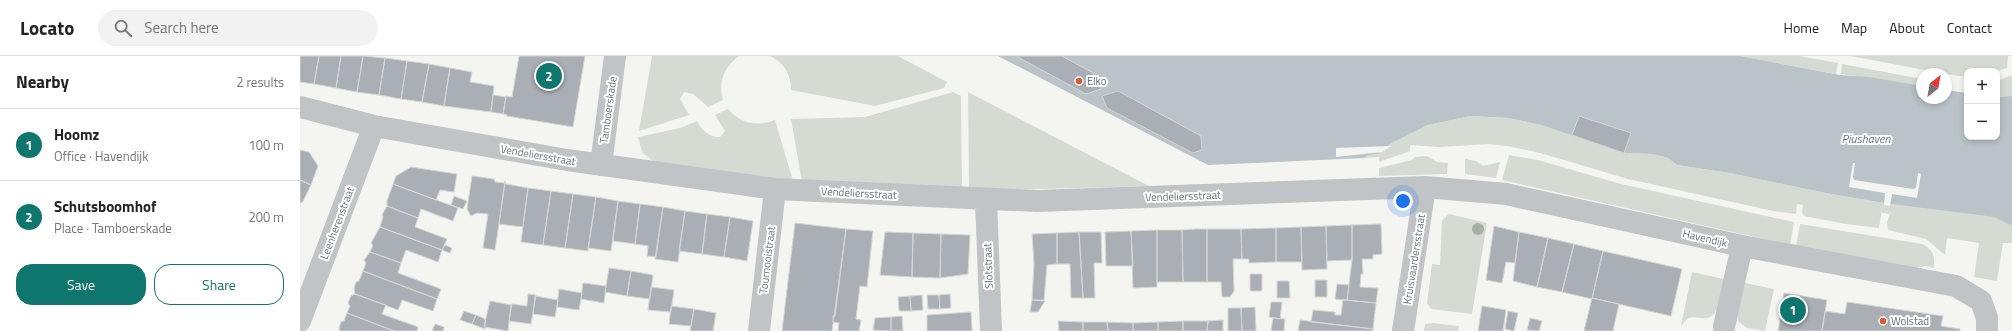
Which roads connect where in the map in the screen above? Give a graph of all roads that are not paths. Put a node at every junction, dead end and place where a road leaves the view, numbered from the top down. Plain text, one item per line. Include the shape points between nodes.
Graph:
1 (616, 56) edge
2 (300, 107) edge
3 (374, 126) junction
4 (601, 164) junction
5 (1425, 187) junction
6 (775, 189) junction
7 (986, 200) junction
8 (1742, 246) junction
9 (300, 321) edge
10 (1723, 330) edge
11 (758, 331) edge
12 (991, 331) edge
13 (1403, 331) edge
14 (1987, 331) edge

1 - 4 street, Tamboerskade
2 - 3 street, Vendeliersstraat
3 - 4 street, Vendeliersstraat
3 - 9 street, Leenherenstraat
4 - 6 street, Vendeliersstraat
5 - 7 street, Vendeliersstraat via 1037,201
5 - 8 street, Havendijk via 1506,194
5 - 13 street, Kruisvaardersstraat
6 - 7 street, Vendeliersstraat
6 - 11 street, Tournooistraat
7 - 12 street, Slotstraat
8 - 10 street
8 - 14 street, Havendijk via 1956,286 1981,301 1987,318

